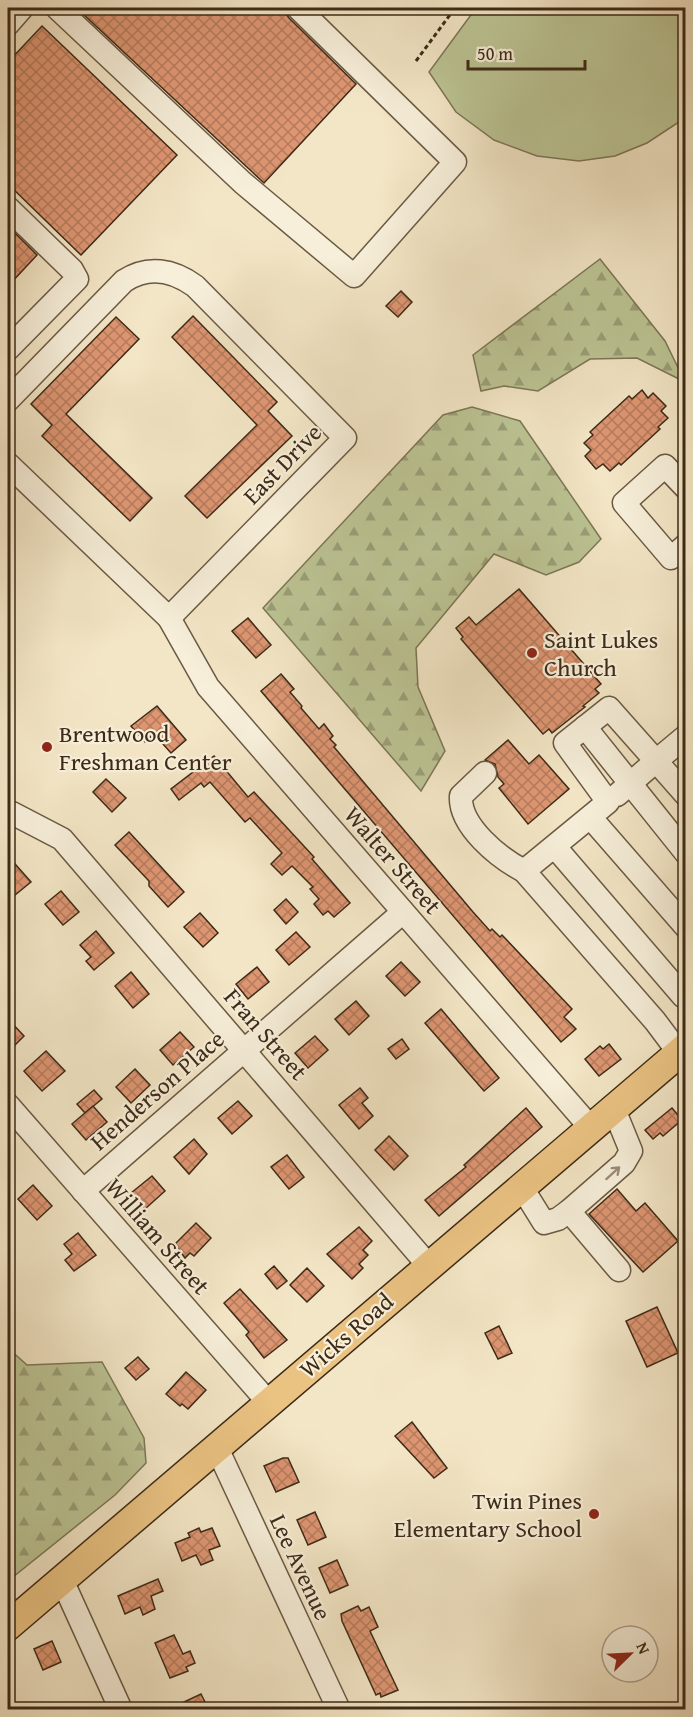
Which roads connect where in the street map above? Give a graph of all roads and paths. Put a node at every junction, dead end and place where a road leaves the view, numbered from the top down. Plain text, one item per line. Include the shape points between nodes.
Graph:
1 (21, 8) edge
2 (57, 8) edge
3 (298, 8) edge
4 (455, 8) edge
5 (8, 24) edge
6 (416, 61) dead end
7 (8, 208) edge
8 (8, 349) edge
9 (8, 400) edge
10 (8, 464) edge
11 (686, 488) edge
12 (686, 545) edge
13 (169, 618) junction
14 (585, 727) junction
15 (686, 736) edge
16 (656, 760) junction
17 (484, 773) dead end
18 (629, 786) junction
19 (686, 795) edge
20 (608, 802) junction
21 (9, 810) edge
22 (591, 818) junction
23 (555, 847) junction
24 (686, 853) edge
25 (524, 872) junction
26 (403, 912) junction
27 (686, 927) edge
28 (684, 995) edge
29 (655, 1021) junction
30 (682, 1050) edge
31 (244, 1051) junction
32 (8, 1105) edge
33 (613, 1107) junction
34 (590, 1127) junction
35 (521, 1186) junction
36 (83, 1191) junction
37 (569, 1211) junction
38 (428, 1265) junction
39 (618, 1270) dead end
40 (268, 1402) junction
41 (216, 1446) junction
42 (62, 1580) junction
43 (8, 1626) edge
44 (121, 1710) edge
45 (339, 1710) edge

1 - 5 street
2 - 3 street via 243,183 354,276 455,162
4 - 6 path
7 - 8 street via 77,279
9 - 13 street, East Drive via 124,281 142,272 164,271 195,286 345,438
10 - 13 street
11 - 12 street via 665,466 624,502 671,558
13 - 26 street, Walter Street via 208,687
14 - 16 street via 609,708
14 - 18 street
14 - 20 street via 565,743
15 - 16 street
16 - 18 street
16 - 19 street
17 - 25 street via 460,796 460,808 465,819 498,855
18 - 20 street
18 - 24 street
20 - 22 street
21 - 31 street, Fran Street via 62,839
22 - 23 street
22 - 27 street
23 - 25 street
23 - 28 street
25 - 29 street
26 - 31 street, Henderson Place
26 - 34 street, Walter Street
28 - 29 street
29 - 30 street
30 - 33 main road, Wicks Road
31 - 36 street, Henderson Place
31 - 38 street, Fran Street
32 - 36 street, William Street
33 - 34 main road, Wicks Road
37 -> 33 street via 624,1163 631,1151
34 - 35 main road, Wicks Road
35 - 37 street via 544,1223
35 - 38 main road, Wicks Road
36 - 40 street, William Street
37 - 39 street
38 - 40 main road, Wicks Road
40 - 41 main road, Wicks Road
41 - 42 main road, Wicks Road
41 - 45 street, Lee Avenue
42 - 43 main road, Wicks Road
42 - 44 street

